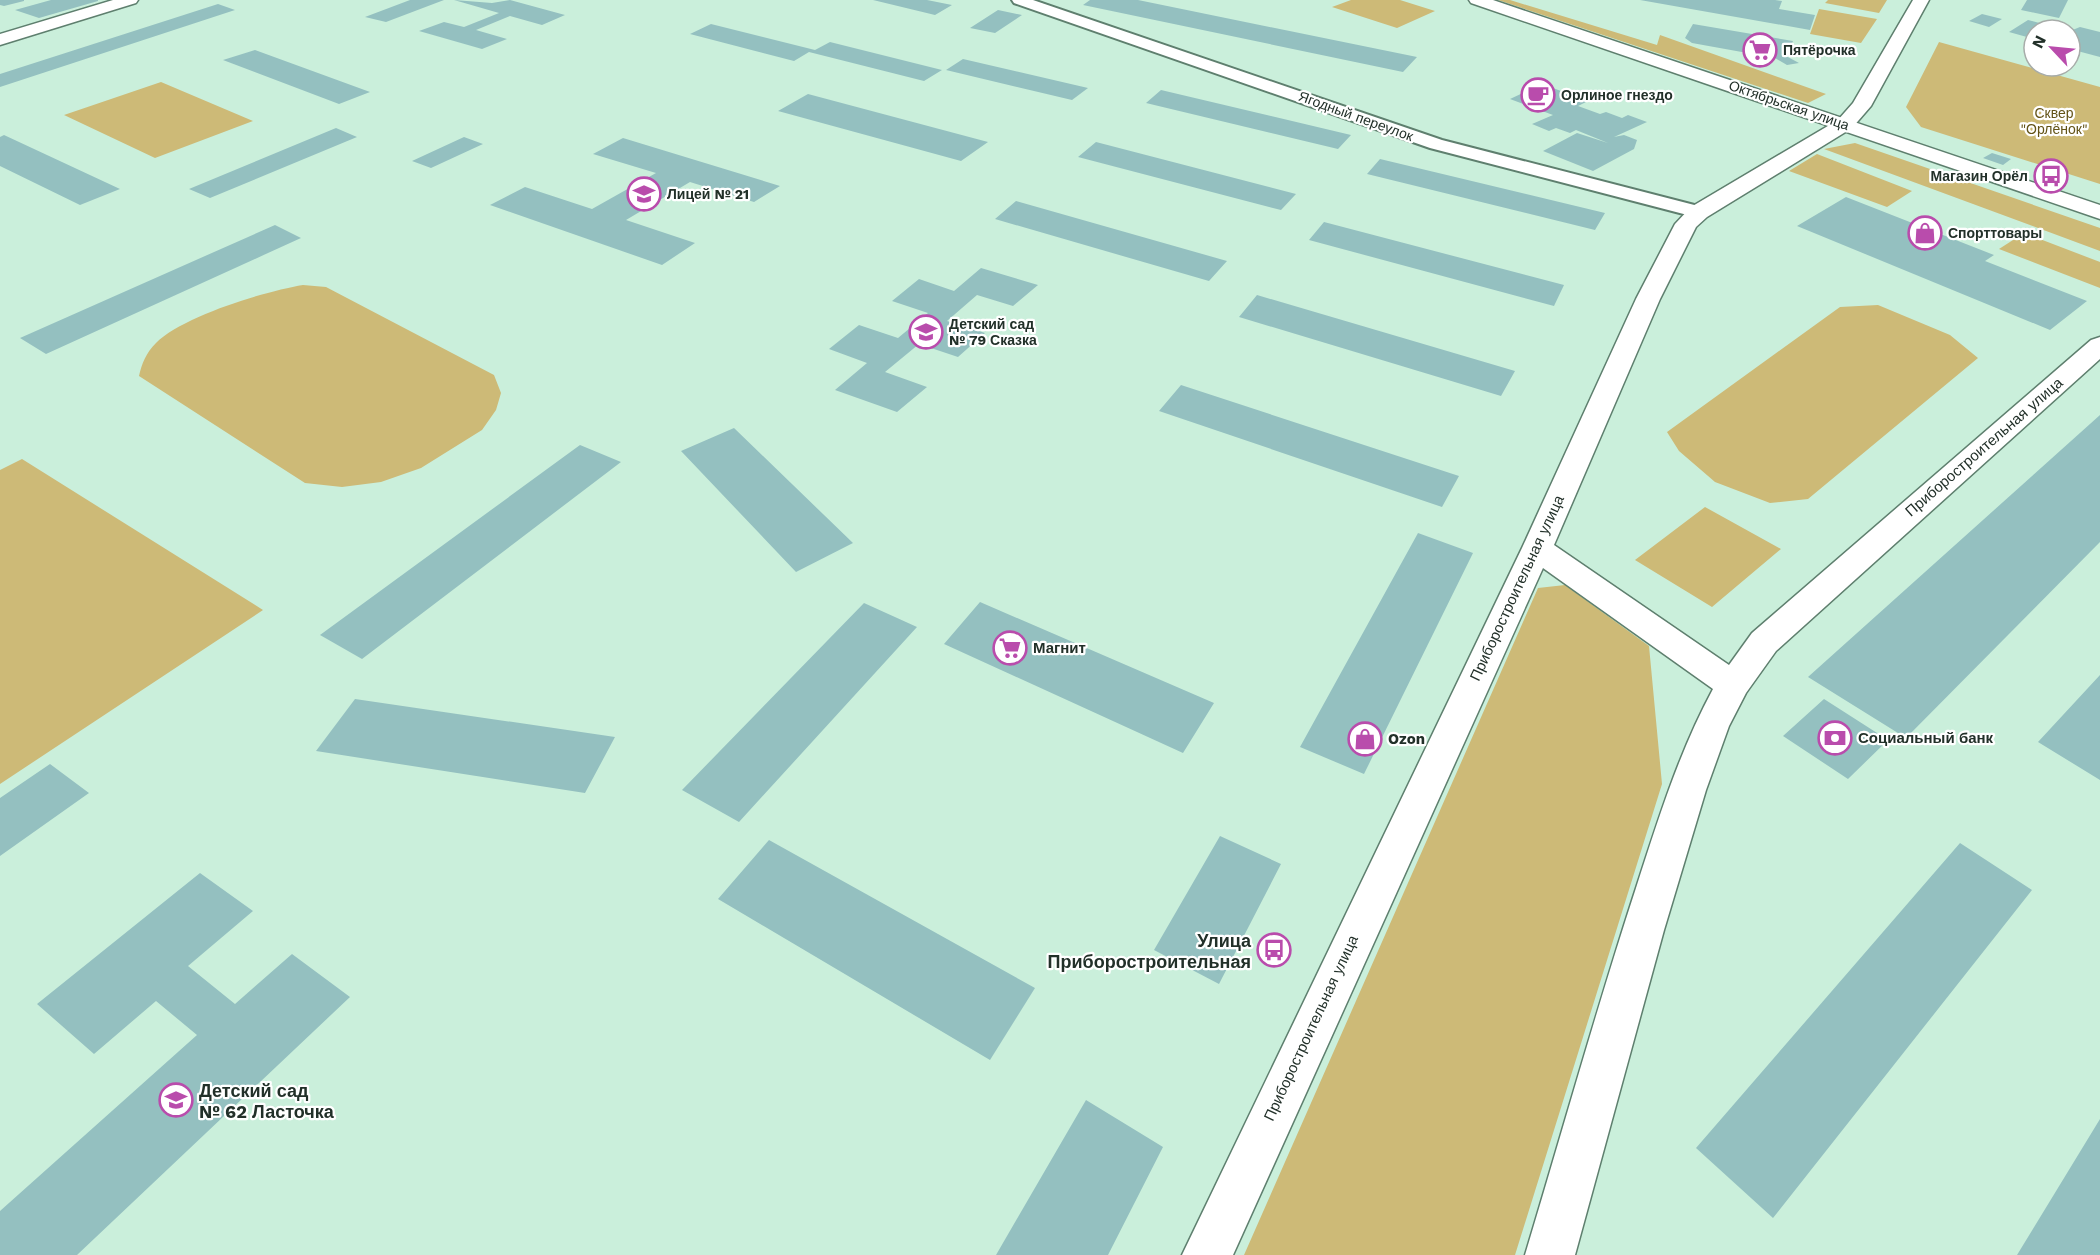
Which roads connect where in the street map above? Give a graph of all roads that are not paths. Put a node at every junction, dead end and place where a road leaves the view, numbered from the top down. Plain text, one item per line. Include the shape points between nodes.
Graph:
1 (130, 0) edge
2 (1019, 0) edge
3 (1477, 0) edge
4 (1921, 0) edge
5 (0, 40) edge
6 (1845, 124) junction
7 (1699, 212) junction
8 (2100, 212) edge
9 (2100, 345) edge
10 (1537, 548) junction
11 (1733, 684) junction
12 (1207, 1255) edge
13 (1550, 1255) edge

1 - 5 main road
2 - 7 street, Ягодный переулок via 1436,144
3 - 6 main road, Октябрьская улица
4 - 6 main road, Приборостроительная улица via 1861,106
6 - 7 main road, Приборостроительная улица
6 - 8 main road, Октябрьская улица
7 - 10 main road, Приборостроительная улица via 1686,224 1648,299
9 - 11 main road, Приборостроительная улица via 1764,642
10 - 11 main road
10 - 12 main road, Приборостроительная улица
11 - 13 main road, Приборостроительная улица via 1687,790

